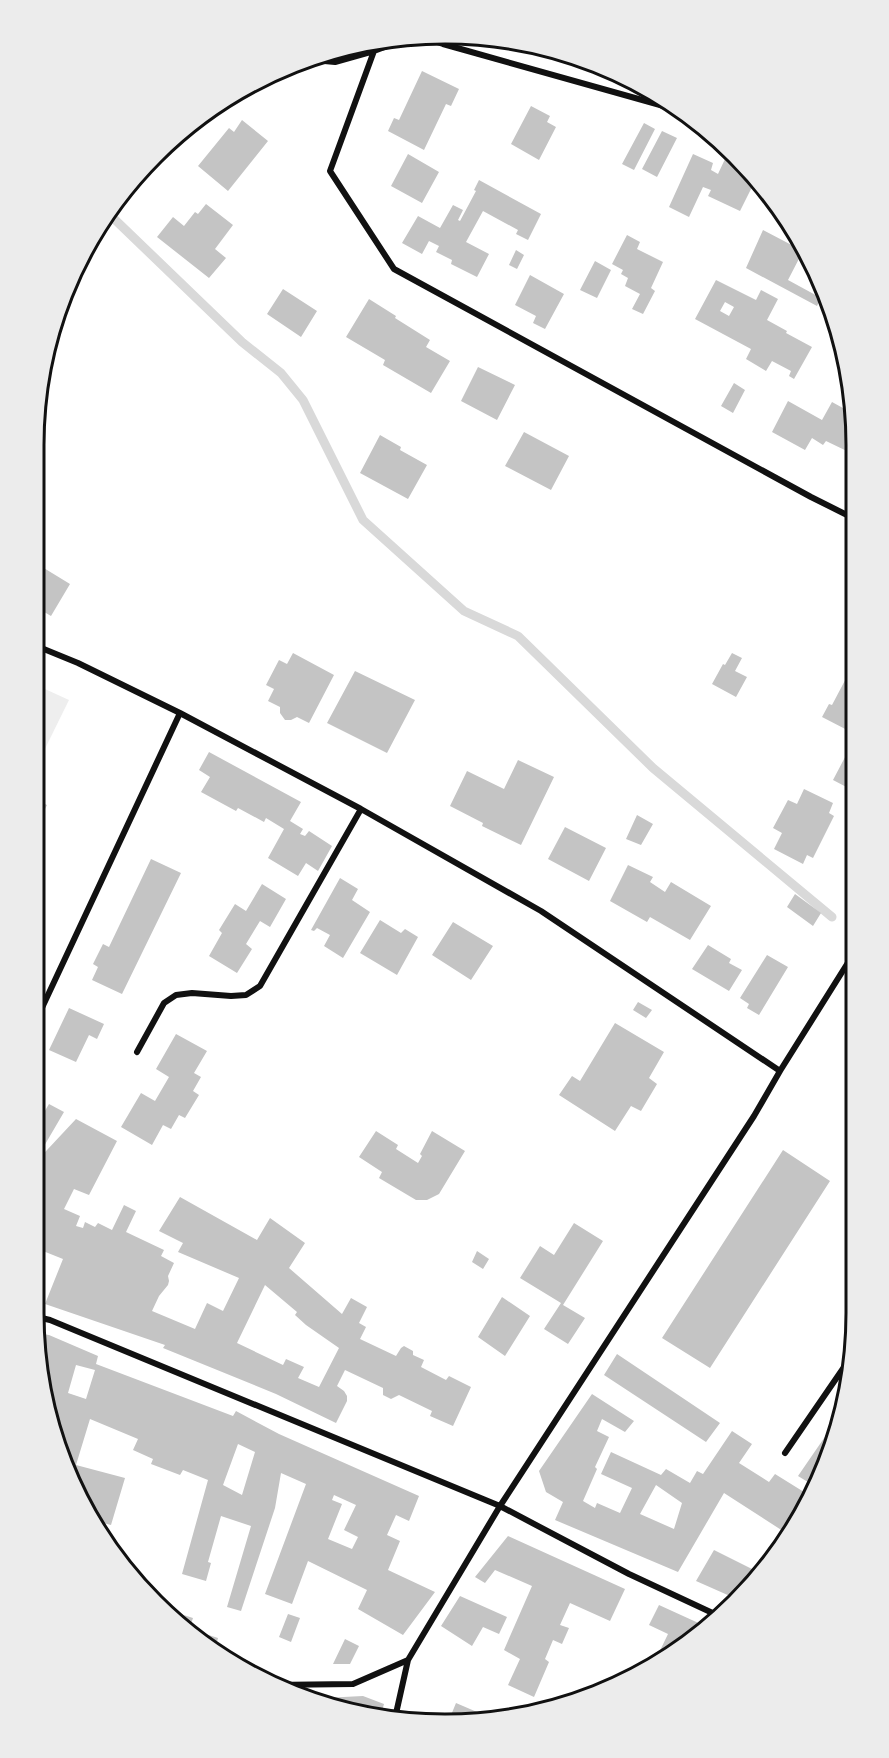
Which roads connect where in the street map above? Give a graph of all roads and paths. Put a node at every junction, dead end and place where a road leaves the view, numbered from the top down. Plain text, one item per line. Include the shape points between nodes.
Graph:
1 (443, 44) edge
2 (380, 49) edge
3 (374, 51) junction
4 (328, 61) edge
5 (656, 104) edge
6 (846, 515) edge
7 (44, 649) edge
8 (180, 713) junction
9 (361, 809) junction
10 (846, 966) edge
11 (44, 1004) edge
12 (137, 1052) dead end
13 (780, 1071) junction
14 (44, 1319) edge
15 (841, 1371) edge
16 (784, 1453) dead end
17 (500, 1506) junction
18 (712, 1613) edge
19 (408, 1660) junction
20 (293, 1685) edge
21 (396, 1711) edge

1 - 5 street
2 - 3 street
3 - 4 street
3 - 6 street via 330,171 394,269
7 - 8 street
8 - 9 street
8 - 11 street
9 - 12 street via 261,986 246,995 176,995 164,1003
9 - 13 street via 541,911
10 - 13 street
13 - 17 street
14 - 17 street
15 - 16 street
17 - 18 street
17 - 19 street
19 - 20 street via 353,1684
19 - 21 street

